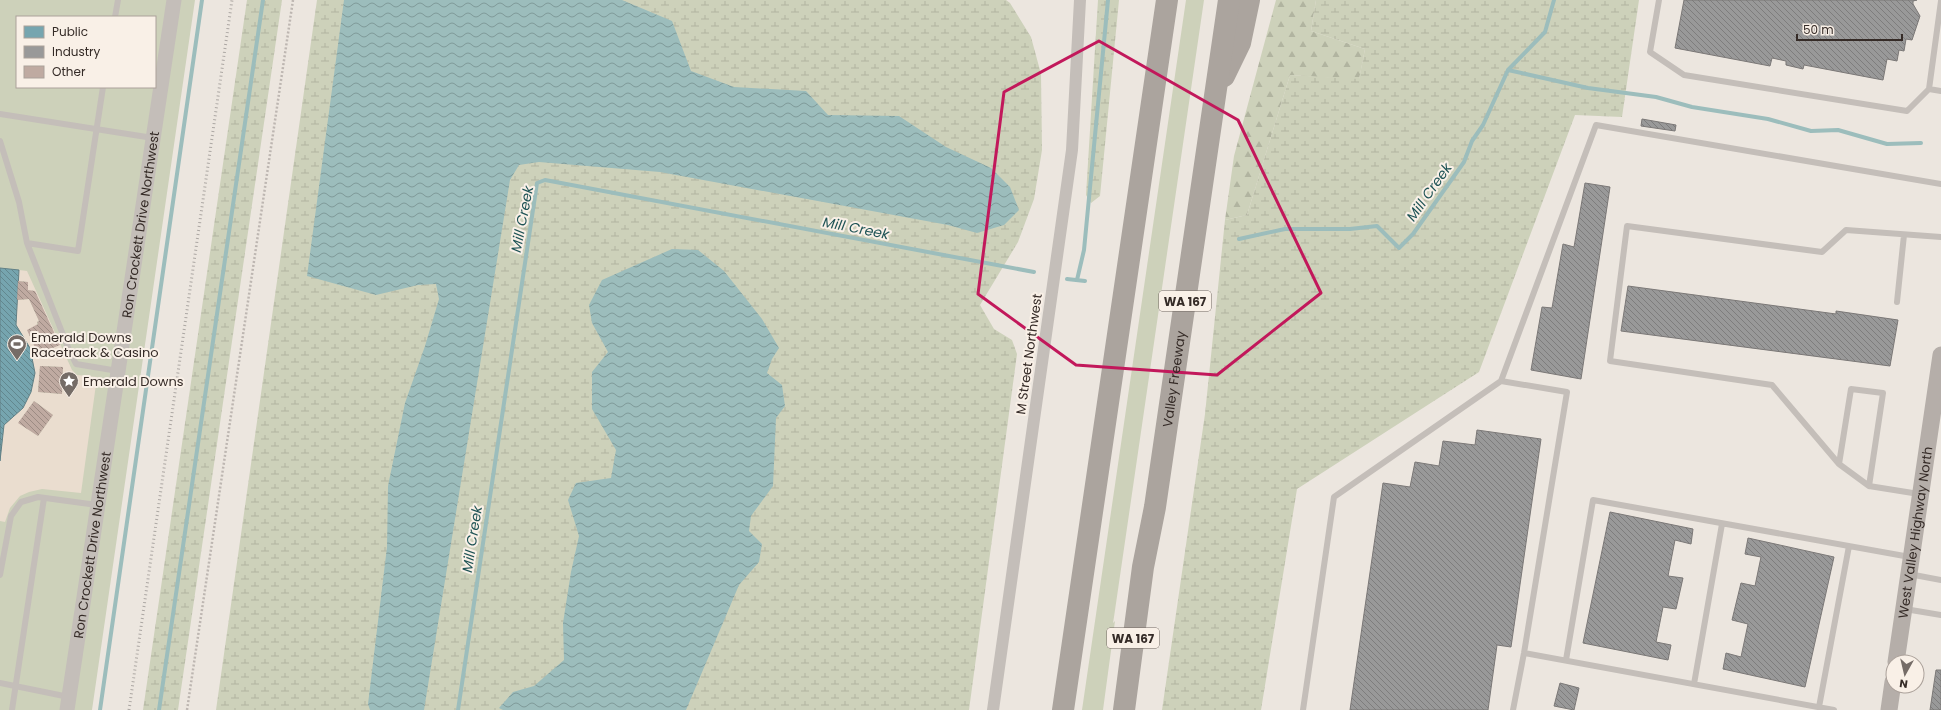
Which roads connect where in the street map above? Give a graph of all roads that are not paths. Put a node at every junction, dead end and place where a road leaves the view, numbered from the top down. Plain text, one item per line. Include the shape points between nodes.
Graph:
1 (118, 0) edge
2 (174, 0) edge
3 (1080, 0) edge
4 (1152, 0) edge
5 (1167, 0) edge
6 (1229, 0) edge
7 (1250, 0) edge
8 (1659, 0) edge
9 (1941, 1) edge
10 (115, 16) edge
11 (103, 88) edge
12 (1928, 89) junction
13 (1941, 91) edge
14 (1215, 95) junction
15 (0, 114) edge
16 (96, 129) junction
17 (154, 138) junction
18 (0, 141) edge
19 (1941, 184) edge
20 (1904, 235) junction
21 (1941, 237) edge
22 (27, 243) junction
23 (1897, 302) dead end
24 (1941, 355) edge
25 (118, 371) junction
26 (1501, 381) junction
27 (1110, 386) junction
28 (1936, 429) edge
29 (1839, 464) junction
30 (1869, 486) junction
31 (1921, 494) junction
32 (44, 498) junction
33 (98, 505) junction
34 (1722, 524) junction
35 (1849, 546) junction
36 (1910, 566) junction
37 (0, 575) edge
38 (1941, 580) edge
39 (1904, 609) junction
40 (1941, 615) edge
41 (1524, 652) junction
42 (1897, 654) edge
43 (1566, 660) junction
44 (0, 683) edge
45 (1694, 684) junction
46 (15, 687) junction
47 (1891, 694) edge
48 (68, 703) edge
49 (1819, 707) junction
50 (12, 710) edge
51 (994, 710) edge
52 (1063, 710) edge
53 (1124, 710) edge
54 (1303, 710) edge
55 (1513, 710) edge
56 (1834, 710) edge
57 (1889, 710) edge

1 - 10 lane
2 - 17 street, Ron Crockett Drive Northwest
3 - 51 street, M Street Northwest via 1072,150
4 - 27 highway
5 - 27 highway
6 - 14 highway, Valley Freeway / WA 167
7 - 14 highway via 1240,43
8 - 12 lane via 1650,52 1684,74 1907,111
9 - 12 lane
11 - 16 lane
12 - 13 lane
14 - 53 highway, Valley Freeway / WA 167 via 1155,507 1143,567
15 - 16 lane
16 - 17 lane
16 - 22 lane via 78,251
17 - 25 street, Ron Crockett Drive Northwest
18 - 22 lane via 19,202
19 - 26 lane via 1596,125
20 - 21 lane
20 - 23 lane
20 - 29 lane via 1846,230 1822,252 1627,226 1610,361 1772,385
22 - 25 lane via 76,364
24 - 28 main road, West Valley Highway North
25 - 33 street, Ron Crockett Drive Northwest
26 - 41 lane via 1567,392
26 - 54 lane via 1334,497
27 - 52 highway
28 - 31 main road, West Valley Highway North
29 - 30 lane
29 - 30 lane via 1851,388 1883,393
30 - 31 lane
31 - 36 main road, West Valley Highway North
32 - 33 lane
32 - 37 lane via 38,497 21,502 11,516
32 - 46 lane
33 - 48 street, Ron Crockett Drive Northwest
34 - 35 lane
34 - 43 lane via 1593,500
34 - 45 lane
35 - 36 lane
35 - 49 lane
36 - 38 lane
36 - 39 main road, West Valley Highway North
39 - 40 lane
39 - 42 main road, West Valley Highway North
41 - 43 lane
41 - 55 lane
43 - 45 lane
44 - 46 lane
45 - 49 lane
46 - 48 lane
46 - 50 lane
47 - 57 main road
49 - 56 lane

